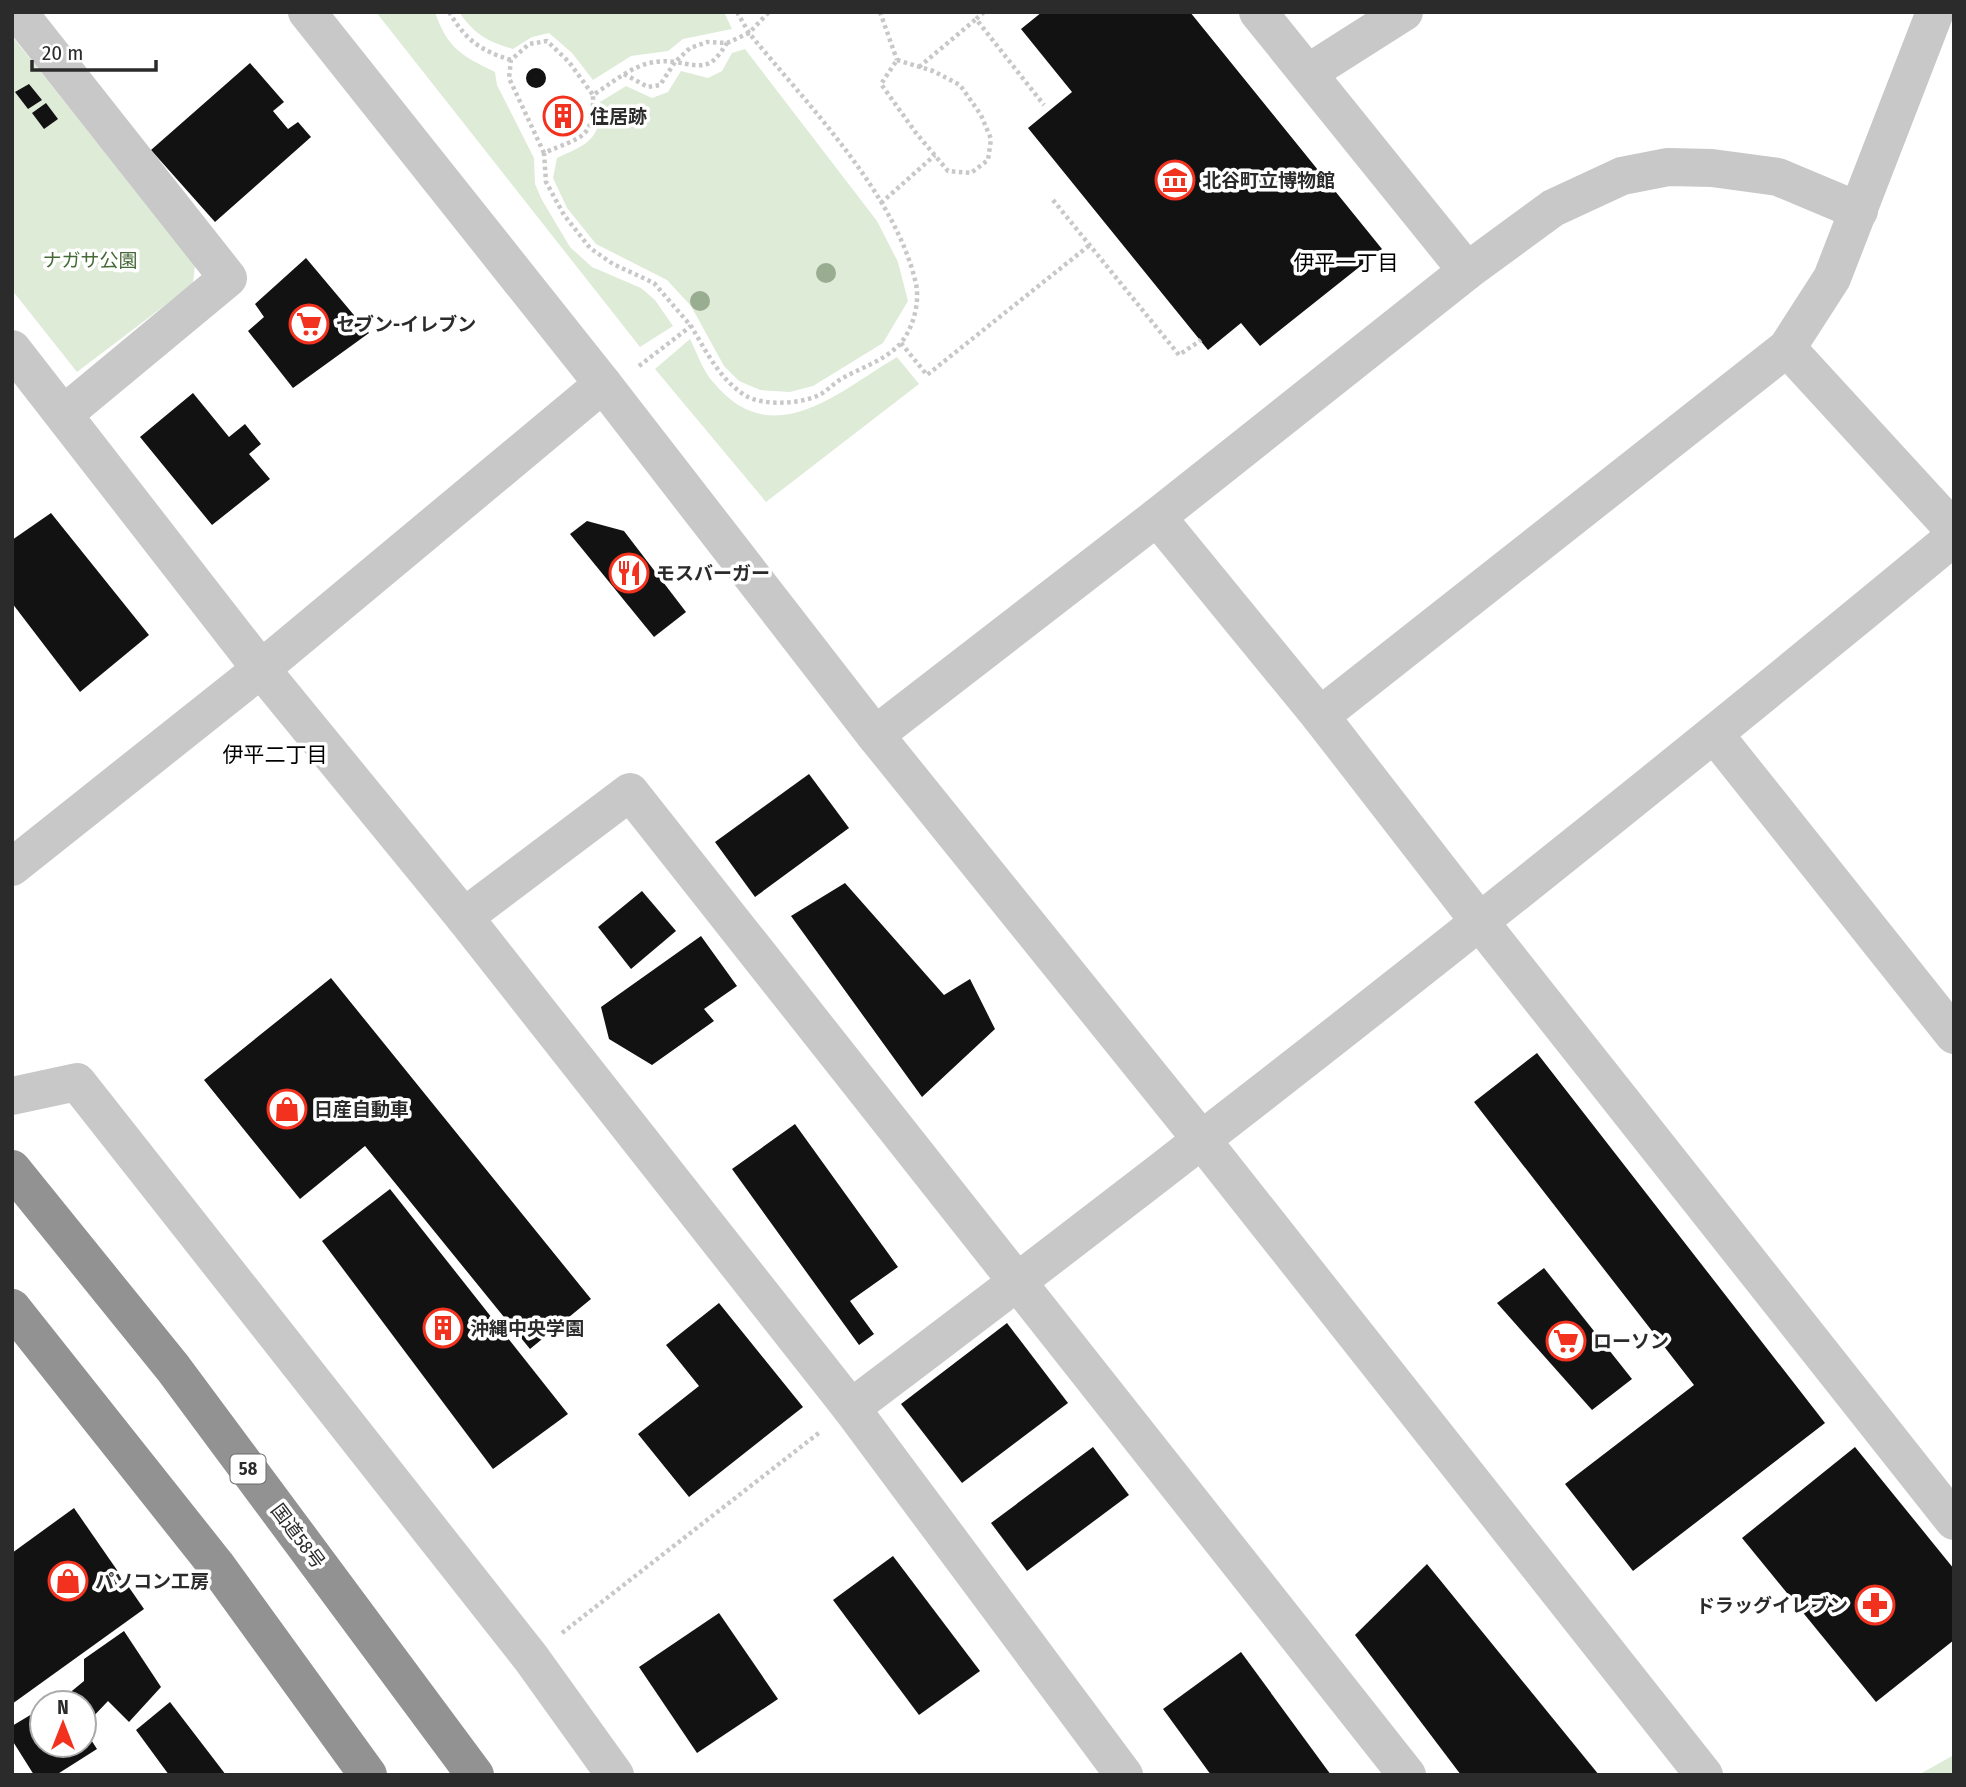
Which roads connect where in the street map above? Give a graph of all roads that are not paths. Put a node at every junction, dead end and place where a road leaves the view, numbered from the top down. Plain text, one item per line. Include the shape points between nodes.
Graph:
1 (18, 12) edge
2 (307, 12) edge
3 (1258, 12) edge
4 (1404, 12) edge
5 (1935, 12) edge
6 (1308, 73) junction
7 (1859, 211) junction
8 (1467, 271) junction
9 (1787, 348) junction
10 (12, 349) edge
11 (603, 384) junction
12 (64, 414) junction
13 (1157, 517) junction
14 (1954, 530) edge
15 (1954, 537) edge
16 (261, 669) junction
17 (1321, 716) junction
18 (875, 735) junction
19 (1715, 735) junction
20 (12, 867) edge
21 (464, 917) junction
22 (1479, 921) junction
23 (1954, 1035) edge
24 (12, 1096) edge
25 (1201, 1139) junction
26 (12, 1169) edge
27 (1019, 1281) junction
28 (12, 1308) edge
29 (851, 1408) junction
30 (1954, 1521) edge
31 (368, 1775) edge
32 (475, 1775) edge
33 (615, 1775) edge
34 (1124, 1775) edge
35 (1407, 1775) edge
36 (1704, 1775) edge

1 - 12 street via 228,278
2 - 11 street
3 - 6 street
4 - 6 street
5 - 7 street
6 - 8 street
7 - 8 street via 1778,177 1668,167 1622,176 1553,208
7 - 9 street via 1832,278
8 - 13 street
9 - 14 street
9 - 17 street
10 - 12 street
11 - 16 street
11 - 18 street
12 - 16 street
13 - 17 street
13 - 18 street
15 - 19 street
16 - 20 street
16 - 21 street
17 - 22 street
18 - 25 street
19 - 22 street
19 - 23 street
21 - 27 street via 630,792
21 - 29 street
22 - 25 street
22 - 30 street
24 - 33 street via 77,1082 531,1658
25 - 27 street
25 - 36 street
26 - 32 highway, 国道58号 / 58 via 173,1367
27 - 29 street
27 - 35 street
28 - 31 highway via 216,1565
29 - 34 street

